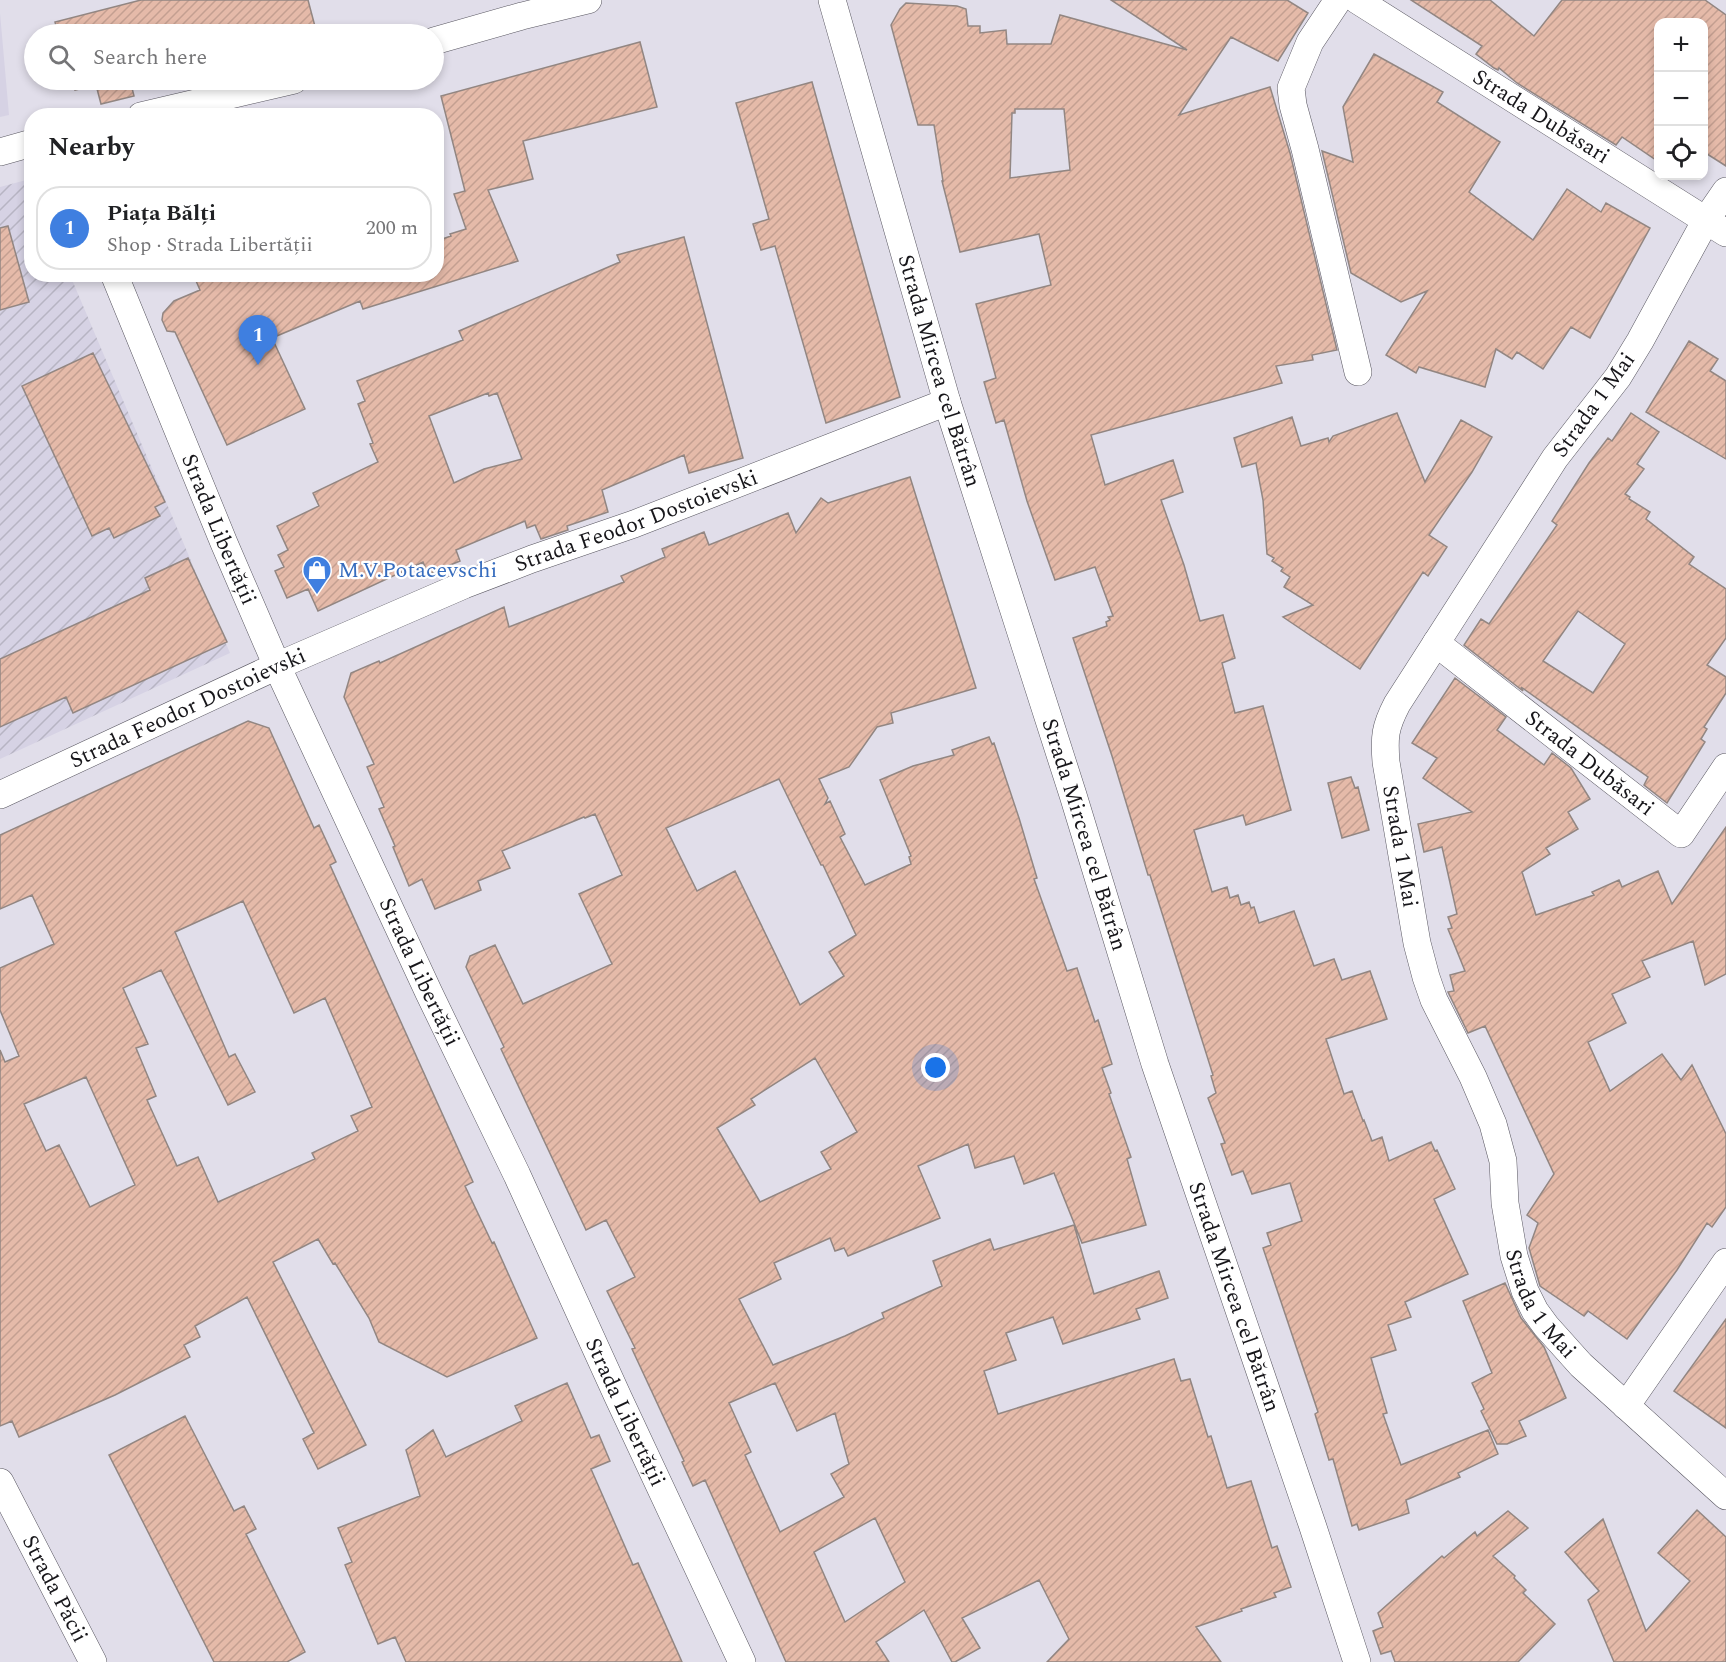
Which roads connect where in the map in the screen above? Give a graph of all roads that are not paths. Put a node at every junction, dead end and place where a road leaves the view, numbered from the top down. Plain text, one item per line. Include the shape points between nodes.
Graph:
1 (588, 0) edge
2 (832, 0) edge
3 (1338, 0) edge
4 (1357, 0) edge
5 (444, 39) edge
6 (252, 90) edge
7 (175, 108) edge
8 (24, 145) edge
9 (0, 152) edge
10 (1726, 191) edge
11 (1716, 226) edge
12 (117, 282) edge
13 (1358, 372) dead end
14 (947, 402) junction
15 (1436, 643) junction
16 (277, 666) junction
17 (1726, 767) edge
18 (0, 795) edge
19 (1726, 1262) edge
20 (1626, 1406) junction
21 (0, 1482) edge
22 (1726, 1496) edge
23 (93, 1662) edge
24 (742, 1662) edge
25 (1357, 1662) edge

1 - 5 street
2 - 14 street, Strada Mircea cel Bătrân
3 - 13 street via 1310,42 1291,88
4 - 11 street, Strada Dubăsari
6 - 7 street
8 - 9 street
10 - 11 street, Strada 1 Mai
11 - 15 street, Strada 1 Mai via 1618,377 1555,458
12 - 16 street, Strada Libertății
14 - 16 street, Strada Fеodor Dostoievski via 634,524 464,585
14 - 25 street, Strada Mircea cel Bătrân via 1155,1064
15 - 17 street, Strada Dubăsari via 1681,834
15 - 20 street, Strada 1 Mai via 1396,704 1385,740 1417,943 1434,1000 1493,1124 1503,1161 1504,1203 1514,1256 1525,1291 1546,1326
16 - 18 street, Strada Fеodor Dostoievski
16 - 24 street, Strada Libertății via 518,1175
19 - 20 street
20 - 22 street, Strada 1 Mai
21 - 23 street, Strada Păcii

